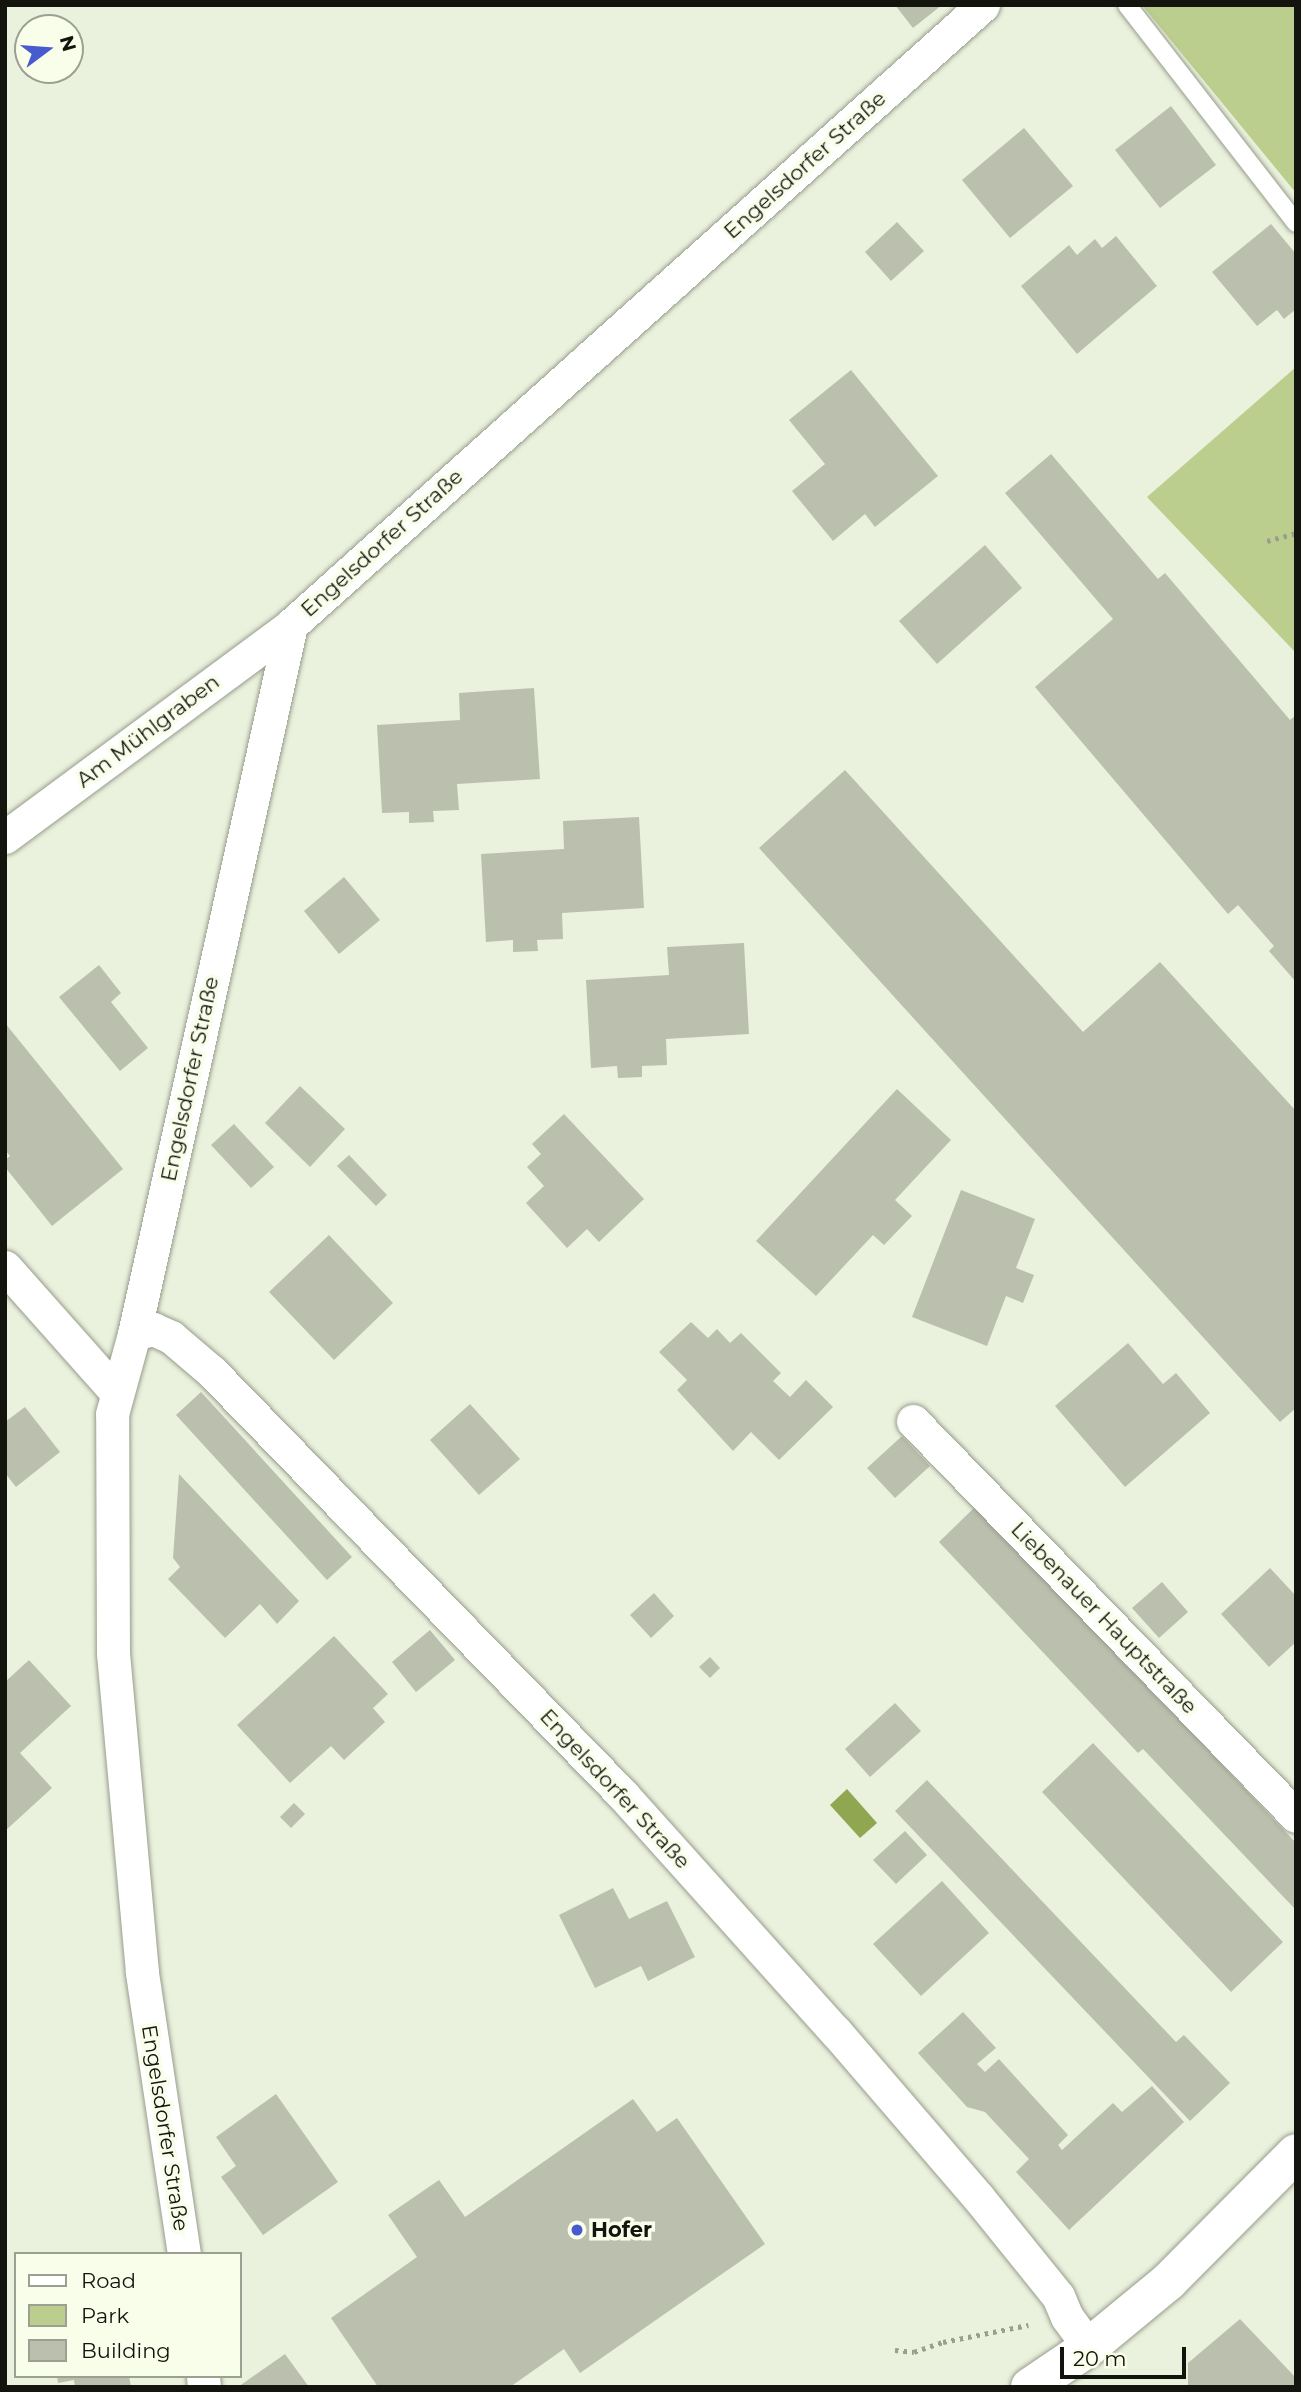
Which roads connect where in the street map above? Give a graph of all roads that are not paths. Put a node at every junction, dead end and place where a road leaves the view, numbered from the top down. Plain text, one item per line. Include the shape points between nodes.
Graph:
1 (983, 5) edge
2 (1127, 5) edge
3 (1296, 223) edge
4 (291, 625) junction
5 (5, 837) edge
6 (5, 1267) edge
7 (134, 1334) junction
8 (117, 1393) junction
9 (913, 1420) dead end
10 (1296, 1816) edge
11 (1296, 2153) edge
12 (184, 2252) edge
13 (1089, 2347) junction
14 (1030, 2387) edge

1 - 4 street, Engelsdorfer Straße
2 - 3 lane
4 - 5 street, Am Mühlgraben
4 - 7 street, Engelsdorfer Straße
6 - 8 street
7 - 8 street, Engelsdorfer Straße
7 - 13 street, Engelsdorfer Straße via 152,1329 171,1337 212,1372 623,1795 836,2032 1062,2307
8 - 12 street, Engelsdorfer Straße via 112,1414 113,1654 142,1972
9 - 10 street, Liebenauer Hauptstraße
11 - 13 main road via 1169,2281
13 - 14 main road

